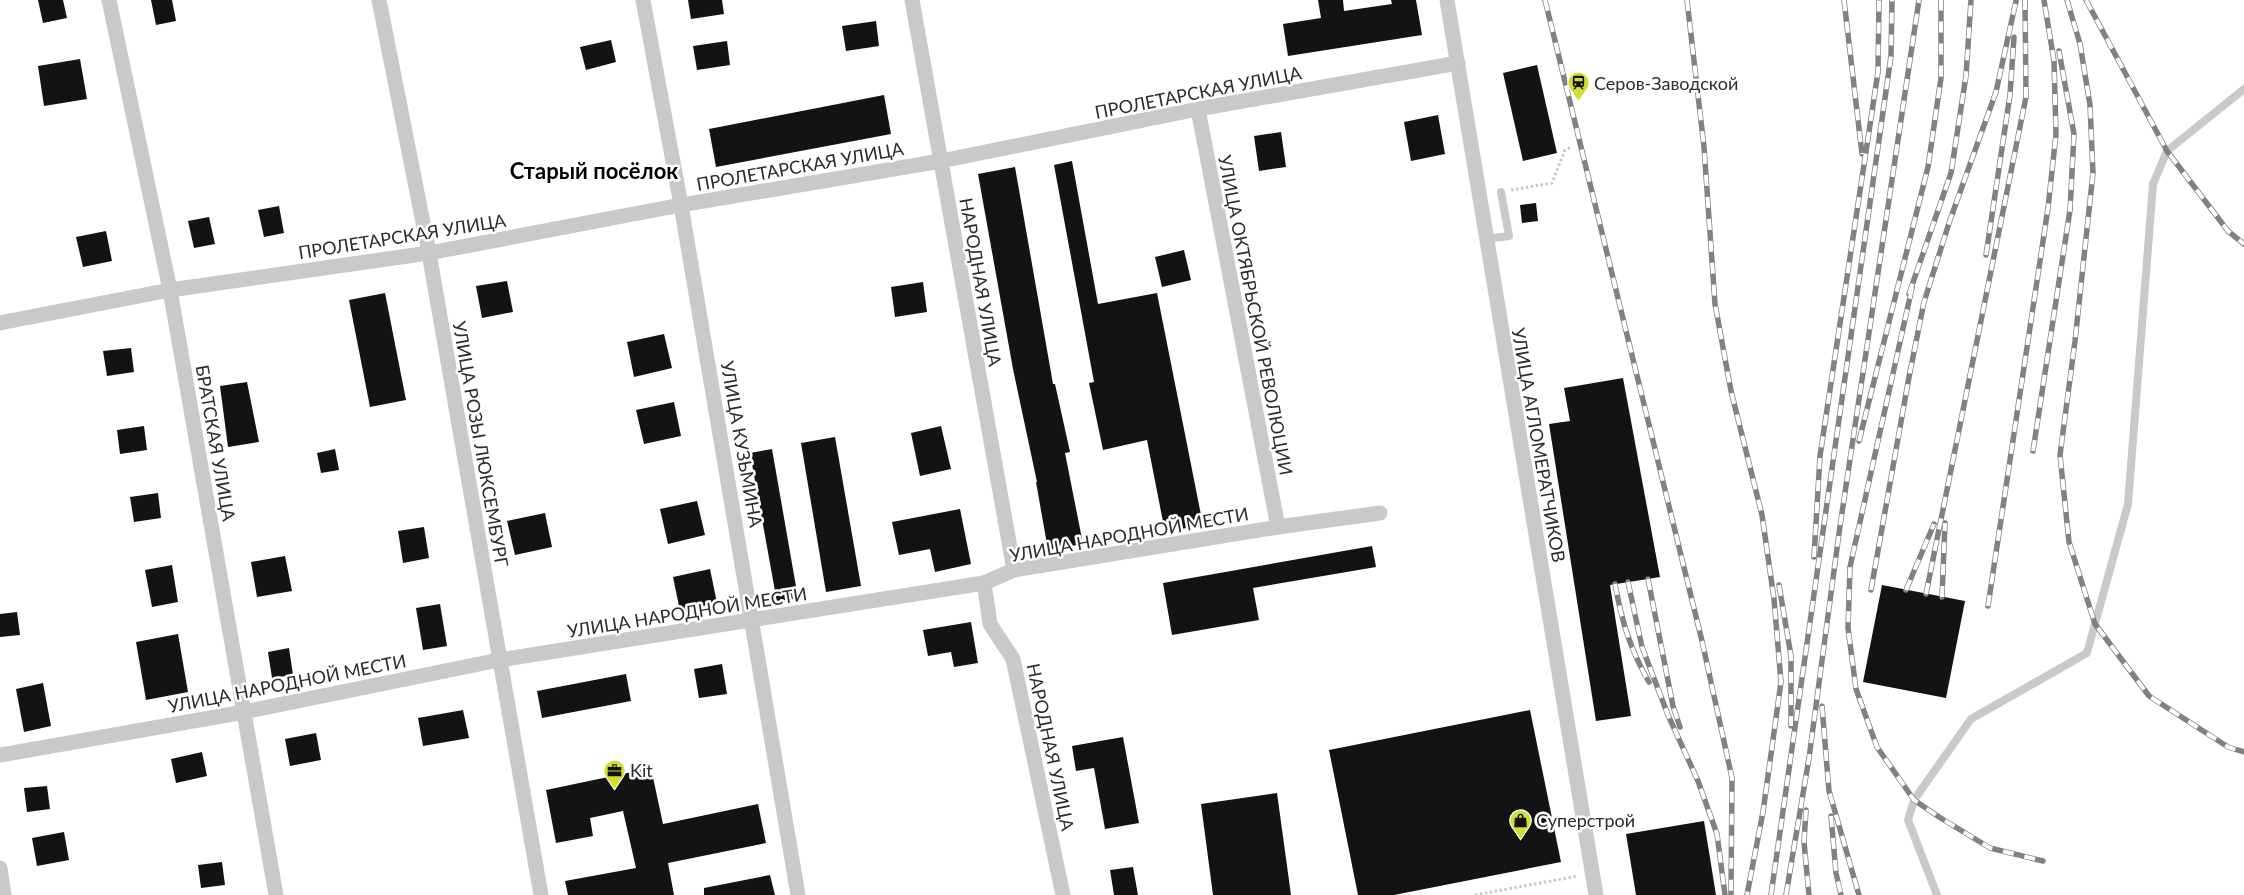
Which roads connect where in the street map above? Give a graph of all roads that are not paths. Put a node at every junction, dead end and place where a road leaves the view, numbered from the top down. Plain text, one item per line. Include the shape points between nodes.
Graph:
1 (109, 0) edge
2 (379, 0) edge
3 (643, 0) edge
4 (912, 0) edge
5 (1447, 0) edge
6 (1458, 63) junction
7 (2244, 89) edge
8 (1198, 110) junction
9 (940, 161) junction
10 (1501, 192) road end
11 (681, 205) junction
12 (1486, 239) junction
13 (429, 253) junction
14 (170, 290) junction
15 (0, 323) edge
16 (1380, 513) dead end
17 (1278, 527) junction
18 (1014, 570) junction
19 (984, 584) junction
20 (753, 620) junction
21 (499, 660) junction
22 (244, 712) junction
23 (0, 755) edge
24 (0, 868) edge
25 (4, 895) edge
26 (276, 895) edge
27 (541, 895) edge
28 (798, 895) edge
29 (1063, 895) edge
30 (1596, 895) edge
31 (1937, 895) edge

1 - 14 street, БРАТСКАЯ УЛИЦА
2 - 13 street, УЛИЦА РОЗЫ ЛЮКСЕМБУРГ
3 - 11 street, УЛИЦА КУЗЬМИНА
4 - 9 street, НАРОДНАЯ УЛИЦА
5 - 6 street, УЛИЦА АГЛОМЕРАТЧИКОВ
6 - 8 street, ПРОЛЕТАРСКАЯ УЛИЦА
6 - 12 street, УЛИЦА АГЛОМЕРАТЧИКОВ
7 - 31 lane via 2167,151 2153,184 2128,504 2087,653 1971,719 1914,800 1908,820
8 - 9 street, ПРОЛЕТАРСКАЯ УЛИЦА
8 - 17 street, УЛИЦА ОКТЯБРЬСКОЙ РЕВОЛЮЦИИ
9 - 11 street, ПРОЛЕТАРСКАЯ УЛИЦА
9 - 18 street, НАРОДНАЯ УЛИЦА
10 - 12 lane via 1508,236
11 - 13 street, ПРОЛЕТАРСКАЯ УЛИЦА
11 - 20 street, УЛИЦА КУЗЬМИНА
12 - 30 street, УЛИЦА АГЛОМЕРАТЧИКОВ
13 - 14 street, ПРОЛЕТАРСКАЯ УЛИЦА
13 - 21 street, УЛИЦА РОЗЫ ЛЮКСЕМБУРГ
14 - 15 street, ПРОЛЕТАРСКАЯ УЛИЦА
14 - 22 street, БРАТСКАЯ УЛИЦА
16 - 17 street, УЛИЦА НАРОДНОЙ МЕСТИ
17 - 18 street, УЛИЦА НАРОДНОЙ МЕСТИ
18 - 19 street, УЛИЦА НАРОДНОЙ МЕСТИ
19 - 20 street, УЛИЦА НАРОДНОЙ МЕСТИ
19 - 29 street, НАРОДНАЯ УЛИЦА via 990,624 1013,658
20 - 21 street, УЛИЦА НАРОДНОЙ МЕСТИ
20 - 28 street, УЛИЦА КУЗЬМИНА
21 - 22 street, УЛИЦА НАРОДНОЙ МЕСТИ
21 - 27 street, УЛИЦА РОЗЫ ЛЮКСЕМБУРГ
22 - 23 street, УЛИЦА НАРОДНОЙ МЕСТИ
22 - 26 street, БРАТСКАЯ УЛИЦА
24 - 25 street

